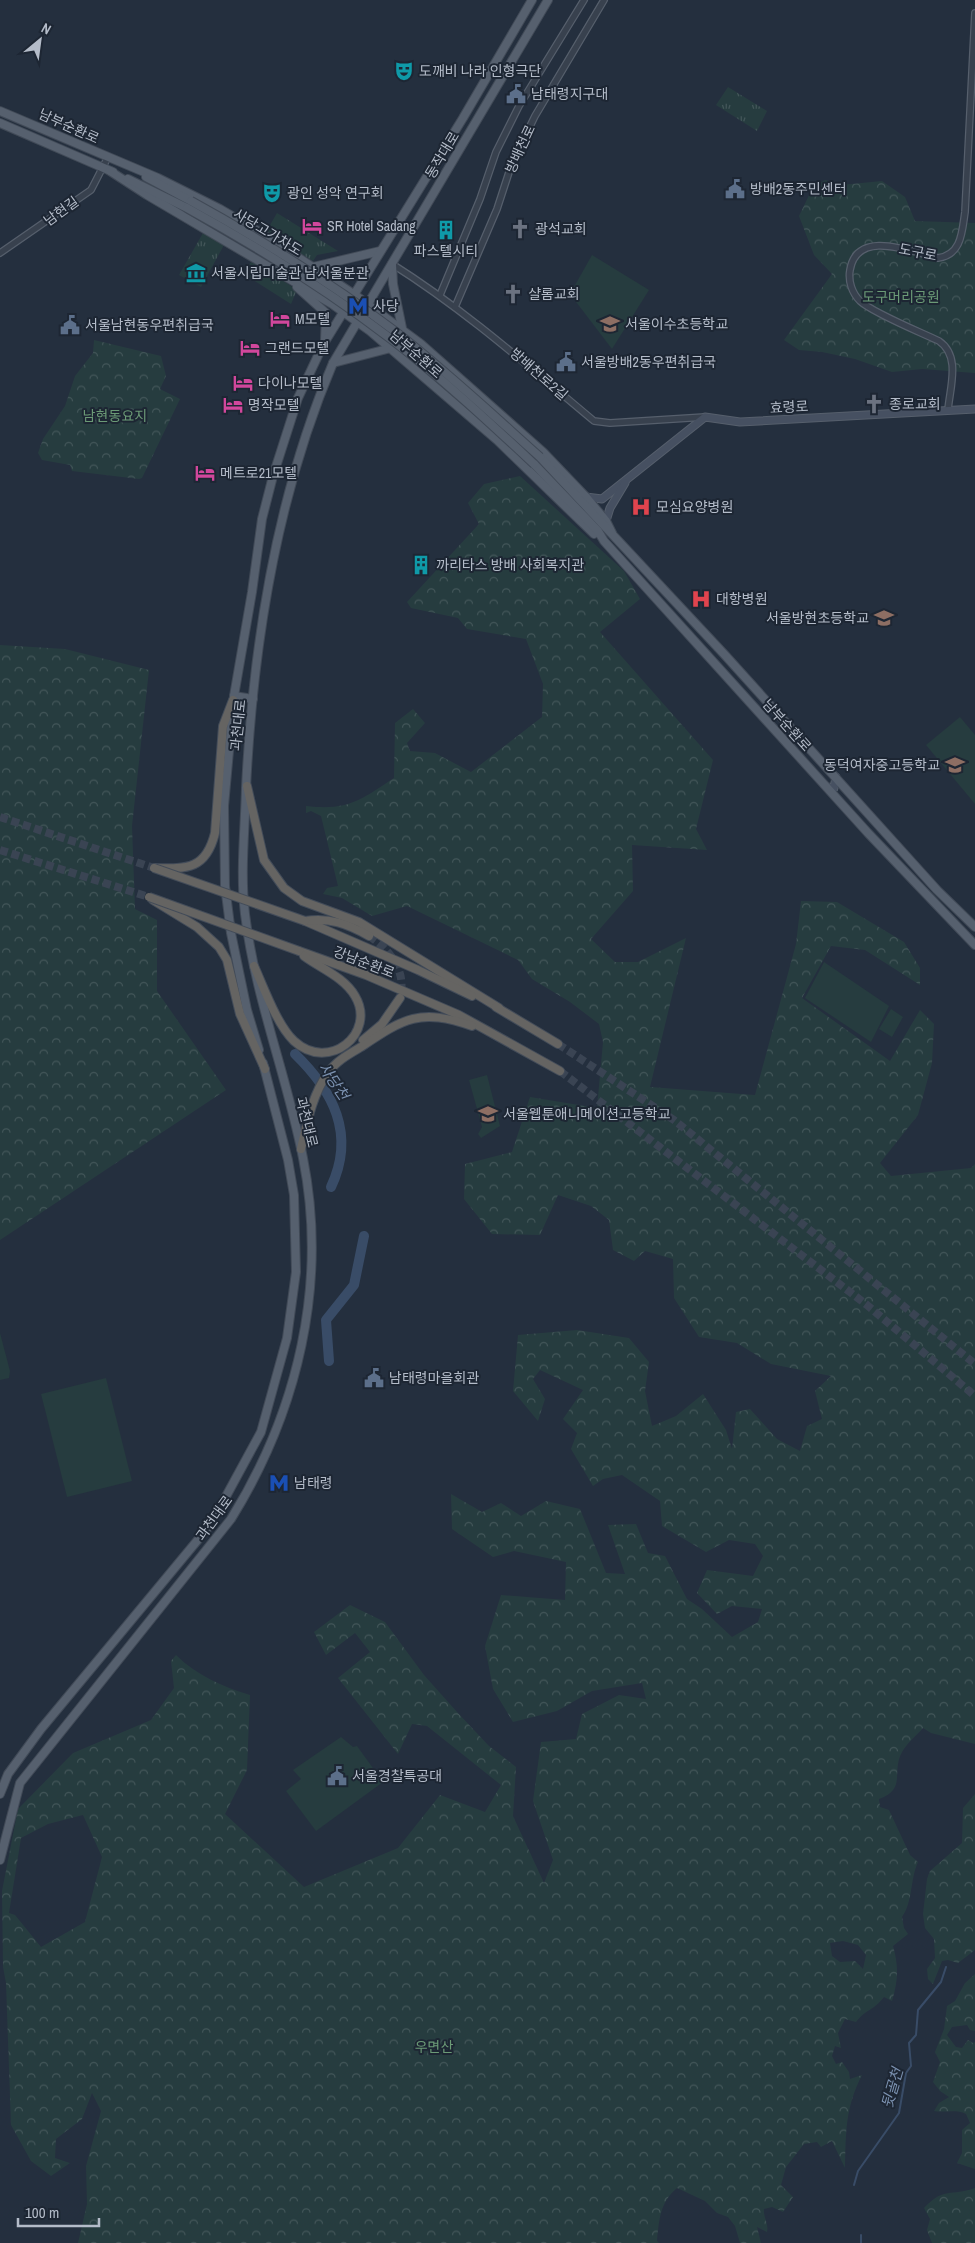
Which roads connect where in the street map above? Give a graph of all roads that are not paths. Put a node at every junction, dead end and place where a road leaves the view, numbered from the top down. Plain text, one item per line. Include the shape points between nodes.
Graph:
1 (532, 0) edge
2 (548, 0) edge
3 (584, 0) edge
4 (604, 0) edge
5 (975, 13) edge
6 (514, 33) junction
7 (525, 38) junction
8 (0, 111) edge
9 (0, 123) edge
10 (108, 157) junction
11 (127, 166) junction
12 (106, 169) junction
13 (189, 205) junction
14 (380, 251) junction
15 (0, 253) edge
16 (392, 264) junction
17 (272, 267) junction
18 (313, 267) junction
19 (368, 273) junction
20 (382, 282) junction
21 (355, 295) junction
22 (440, 296) junction
23 (368, 304) junction
24 (455, 307) junction
25 (344, 312) junction
26 (389, 319) junction
27 (357, 322) junction
28 (402, 328) junction
29 (376, 336) junction
30 (323, 345) junction
31 (391, 348) junction
32 (333, 363) junction
33 (975, 409) edge
34 (948, 410) junction
35 (705, 418) junction
36 (540, 457) joint
37 (534, 464) joint
38 (626, 481) junction
39 (586, 497) junction
40 (606, 521) junction
41 (612, 532) junction
42 (604, 541) junction
43 (234, 698) junction
44 (253, 699) junction
45 (836, 778) junction
46 (246, 786) junction
47 (827, 787) junction
48 (879, 824) junction
49 (868, 833) junction
50 (305, 921) junction
51 (975, 927) edge
52 (369, 936) tunnel mouth
53 (975, 945) edge
54 (299, 951) junction
55 (254, 966) junction
56 (400, 998) tunnel mouth
57 (499, 1008) junction
58 (492, 1033) junction
59 (558, 1044) tunnel mouth
60 (337, 1062) junction
61 (265, 1069) junction
62 (560, 1071) tunnel mouth
63 (301, 1149) junction
64 (303, 1159) junction
65 (288, 1160) junction
66 (287, 1338) junction
67 (302, 1345) junction
68 (146, 1603) junction
69 (158, 1612) junction
70 (0, 1794) edge
71 (0, 1860) edge

1 - 6 main road, 동작대로
2 - 7 main road, 동작대로
3 - 22 street, 방배천로 via 518,106 496,152
4 - 24 street, 방배천로 via 535,116 512,163
5 - 34 street, 도구로 via 961,240 946,257 938,258 882,244 871,245 854,257 849,274 850,285 863,303 938,341 949,350 953,362
6 - 7 main road
6 - 14 main road, 동작대로
7 - 16 main road, 동작대로
8 - 10 main road, 남부순환로
9 - 12 main road, 남부순환로
10 - 11 main road, 남부순환로
10 - 12 street, 남현길
11 - 13 main road, 남부순환로
11 - 18 main road, 남부순환로 via 220,209
12 - 13 main road, 남부순환로
12 - 15 street, 남현길 via 91,190
12 - 17 main road, 남부순환로
13 - 36 main road, 사당고가차도, bridge via 276,250 381,321
13 - 37 main road, 사당고가차도, bridge via 272,257 392,340 484,417
14 - 18 main road
14 - 19 main road, 동작대로
16 - 20 main road, 동작대로
16 - 22 street, 방배천로2길
16 - 28 main road
17 - 25 main road, 남부순환로
17 - 30 main road via 324,310 327,317
18 - 21 main road, 남부순환로
19 - 20 main road
19 - 21 main road, 동작대로
20 - 23 main road, 동작대로
21 - 23 main road, 남부순환로
21 - 25 main road, 동작대로
22 - 24 street, 방배천로2길
23 - 26 main road, 남부순환로
23 - 27 main road, 동작대로
24 - 35 street, 방배천로2길 via 594,421
25 - 27 main road, 남부순환로
25 - 30 main road, 과천대로
26 - 28 main road, 남부순환로
26 - 29 main road via 381,325
27 - 29 main road, 남부순환로
27 - 32 main road, 과천대로
28 - 39 main road, 남부순환로 via 543,452
29 - 31 main road, 남부순환로
30 - 43 main road, 과천대로 via 298,398 272,476 262,519
31 - 32 main road
31 - 42 main road, 남부순환로 via 497,440
32 - 44 main road, 과천대로 via 316,401 280,523
33 - 34 main road, 효령로
34 - 35 main road, 효령로 via 740,422
35 - 38 main road
36 - 41 main road, 남부순환로
37 - 42 main road, 남부순환로
38 - 39 main road via 602,499
38 - 40 main road
39 - 40 main road, 남부순환로
40 - 41 main road, 남부순환로
41 - 45 main road, 남부순환로
42 - 47 main road, 남부순환로
43 - 44 main road
43 - 50 highway, 강남순환로, bridge via 223,726 212,846 202,861 190,867 154,868
43 - 61 main road, 과천대로 via 224,806 225,886 247,1010
44 - 46 main road, 과천대로
45 - 47 main road via 834,788
45 - 48 main road, 남부순환로
46 - 55 main road, 과천대로 via 245,913
46 - 57 highway via 264,860 284,888 302,901 359,922
47 - 49 main road, 남부순환로
48 - 49 main road via 868,824
48 - 51 main road, 남부순환로 via 937,890
49 - 53 main road, 남부순환로
50 - 52 highway via 339,922
50 - 57 highway, 강남순환로
54 - 55 highway via 349,988 358,1002 360,1015 355,1034 333,1052 309,1051 293,1040
54 - 58 highway, 강남순환로 via 411,993
54 - 61 highway, 강남순환로, bridge via 149,897 208,936 227,960 240,1014
55 - 63 main road, 과천대로
56 - 60 highway via 382,1024
57 - 59 highway, 강남순환로
58 - 60 highway via 445,1018 411,1018 387,1029
58 - 62 highway, 강남순환로
60 - 63 highway via 327,1074 314,1101
61 - 65 main road, 과천대로
63 - 64 main road, 과천대로
64 - 65 main road
64 - 67 main road, 과천대로 via 312,1247
65 - 66 main road, 과천대로 via 294,1195 296,1272
66 - 67 main road
66 - 68 main road, 과천대로 via 261,1432 236,1482 211,1524
67 - 69 main road, 과천대로 via 289,1396 248,1491 231,1519
68 - 69 main road
68 - 70 main road, 과천대로 via 41,1728 8,1774
69 - 71 main road, 과천대로 via 20,1784

